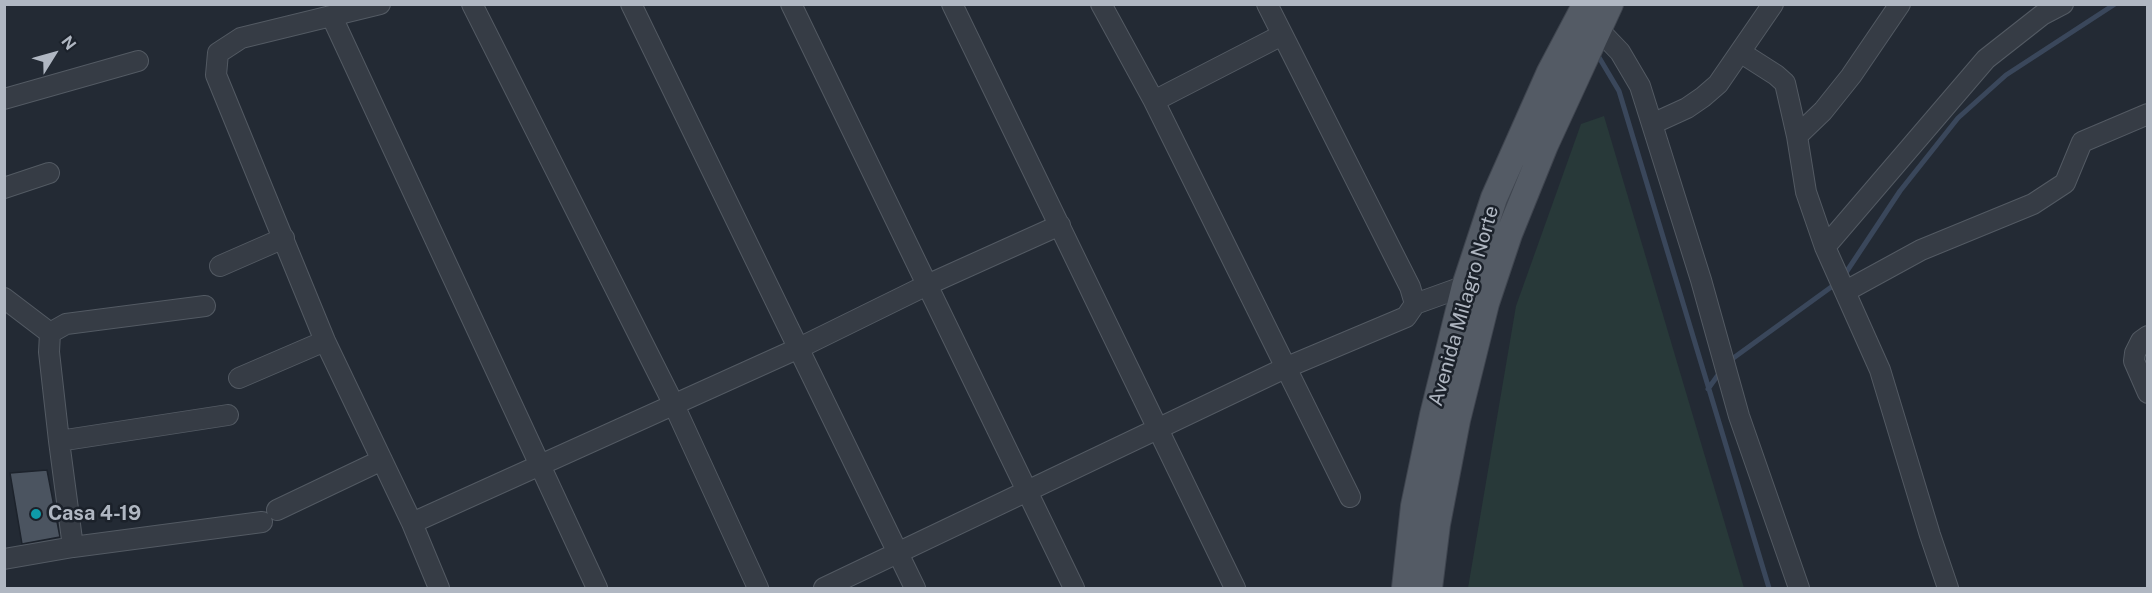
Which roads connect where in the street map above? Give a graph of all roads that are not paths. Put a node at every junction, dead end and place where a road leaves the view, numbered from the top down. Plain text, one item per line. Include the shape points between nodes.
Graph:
1 (380, 4) edge
2 (472, 4) edge
3 (631, 4) edge
4 (791, 4) edge
5 (952, 4) edge
6 (1101, 4) edge
7 (1267, 4) edge
8 (1586, 4) edge
9 (1610, 4) edge
10 (1773, 4) edge
11 (1900, 4) edge
12 (2062, 4) edge
13 (332, 17) junction
14 (1599, 29) junction
15 (1282, 34) junction
16 (1740, 52) junction
17 (138, 61) dead end
18 (4, 99) edge
19 (1154, 101) junction
20 (2148, 114) edge
21 (1652, 124) junction
22 (1797, 136) junction
23 (49, 173) dead end
24 (5, 187) edge
25 (1060, 225) junction
26 (284, 238) junction
27 (1825, 247) junction
28 (220, 266) dead end
29 (927, 285) junction
30 (1465, 286) junction
31 (1846, 291) junction
32 (4, 298) edge
33 (1415, 304) junction
34 (205, 306) dead end
35 (50, 333) junction
36 (2148, 336) edge
37 (325, 341) junction
38 (799, 348) junction
39 (1285, 368) junction
40 (238, 378) dead end
41 (2148, 393) edge
42 (674, 405) junction
43 (228, 415) dead end
44 (1157, 429) junction
45 (58, 441) junction
46 (382, 460) junction
47 (538, 465) junction
48 (1027, 492) junction
49 (1350, 497) dead end
50 (278, 510) dead end
51 (262, 522) dead end
52 (412, 523) junction
53 (72, 547) junction
54 (899, 554) junction
55 (4, 559) edge
56 (439, 588) edge
57 (597, 588) edge
58 (759, 588) edge
59 (824, 588) edge
60 (915, 588) edge
61 (1074, 588) edge
62 (1235, 588) edge
63 (1405, 588) edge
64 (1429, 588) edge
65 (1799, 588) edge
66 (1948, 588) edge

1 - 13 street
2 - 42 street
3 - 38 street
4 - 29 street
5 - 25 street
6 - 19 street
7 - 15 street
8 - 30 main road, Avenida Milagro Norte via 1550,72 1494,198
9 - 14 main road, Avenida Milagro Norte
10 - 16 street
11 - 22 street via 1851,76
12 - 27 street via 1986,58
13 - 26 street via 241,38 218,53 216,75
13 - 47 street
14 - 21 street via 1620,52 1640,86
14 - 64 main road, Avenida Milagro Norte via 1545,146 1486,303 1457,420
15 - 19 street
15 - 33 street via 1410,287
16 - 21 street via 1718,84 1703,97
16 - 22 street via 1785,83
17 - 18 street
19 - 39 street
20 - 31 street via 2082,142 2065,183 2033,204 1922,250
21 - 65 street via 1739,416
22 - 27 street via 1806,192
23 - 24 street
25 - 29 street
25 - 44 street
26 - 28 street
26 - 37 street
27 - 31 street
29 - 38 street
29 - 48 street
30 - 33 street
30 - 63 main road, Avenida Milagro Norte via 1416,494
31 - 66 street via 1880,370
32 - 35 street
33 - 39 street via 1406,317
34 - 35 street via 66,324
35 - 45 street
36 - 41 street via 2141,341 2134,361
37 - 40 street
37 - 46 street
38 - 42 street
38 - 54 street
39 - 44 street
39 - 49 street
42 - 47 street
42 - 58 street
43 - 45 street
44 - 48 street
44 - 62 street
45 - 53 street
46 - 50 street
46 - 52 street
47 - 52 street
47 - 57 street
48 - 54 street
48 - 61 street
51 - 53 street
52 - 56 street
53 - 55 street
54 - 59 street
54 - 60 street

